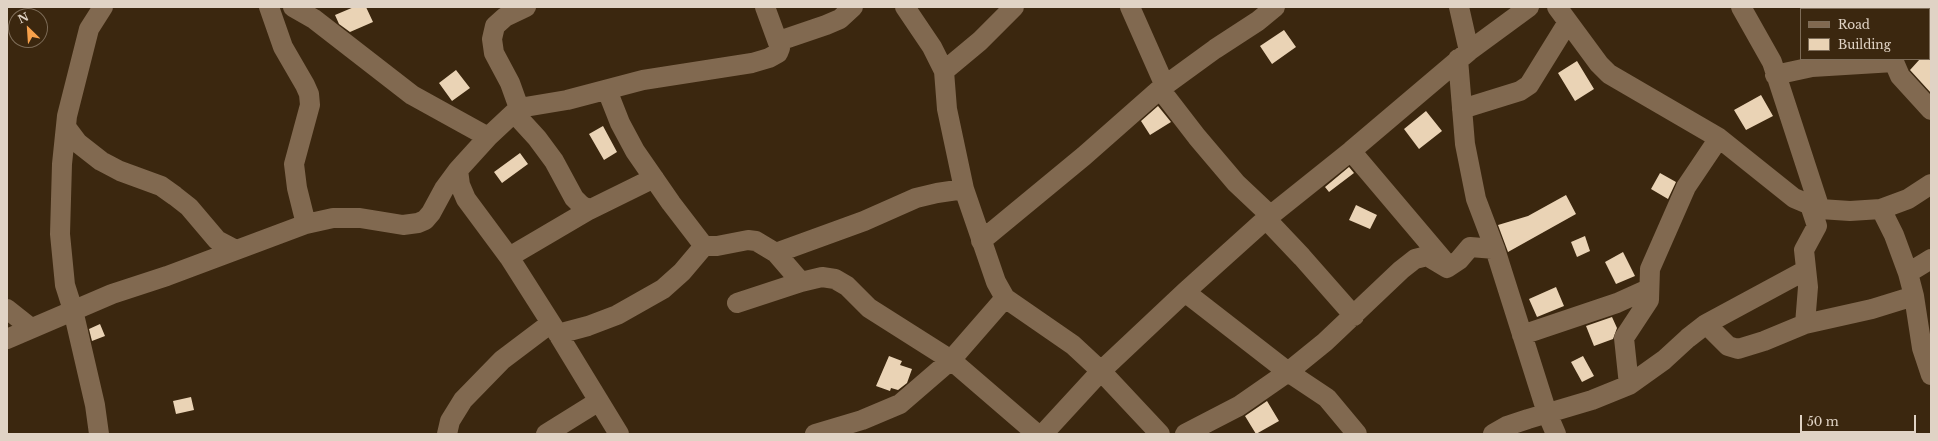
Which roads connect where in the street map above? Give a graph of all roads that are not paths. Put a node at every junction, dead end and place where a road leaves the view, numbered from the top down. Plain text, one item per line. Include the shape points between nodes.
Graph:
1 (103, 7) edge
2 (269, 7) edge
3 (293, 7) edge
4 (526, 7) edge
5 (765, 7) edge
6 (853, 7) edge
7 (905, 7) edge
8 (1014, 7) edge
9 (1130, 7) edge
10 (1275, 7) edge
11 (1459, 7) edge
12 (1529, 7) edge
13 (1742, 7) edge
14 (1562, 14) edge
15 (778, 40) junction
16 (1464, 55) junction
17 (944, 71) junction
18 (1776, 75) junction
19 (1162, 87) junction
20 (607, 90) junction
21 (1462, 109) junction
22 (1931, 110) edge
23 (517, 111) junction
24 (66, 127) junction
25 (488, 137) junction
26 (1719, 138) junction
27 (1351, 151) junction
28 (458, 170) junction
29 (654, 178) junction
30 (1931, 184) edge
31 (964, 190) junction
32 (1815, 207) junction
33 (1881, 208) junction
34 (589, 210) junction
35 (1269, 218) junction
36 (306, 224) junction
37 (981, 241) junction
38 (704, 246) junction
39 (1495, 249) junction
40 (236, 250) junction
41 (776, 253) junction
42 (508, 257) junction
43 (1931, 259) edge
44 (1449, 267) junction
45 (1806, 270) junction
46 (1908, 273) junction
47 (801, 282) junction
48 (1648, 289) junction
49 (1185, 292) junction
50 (1914, 296) junction
51 (1005, 298) junction
52 (737, 303) dead end
53 (7, 310) edge
54 (73, 310) junction
55 (1354, 316) junction
56 (1706, 324) junction
57 (1805, 324) junction
58 (37, 325) junction
59 (554, 328) junction
60 (1522, 335) junction
61 (7, 339) edge
62 (80, 342) junction
63 (950, 360) junction
64 (1101, 371) junction
65 (1288, 372) junction
66 (1931, 375) edge
67 (1629, 385) junction
68 (599, 401) junction
69 (1547, 413) junction
70 (99, 434) edge
71 (447, 434) edge
72 (546, 434) edge
73 (619, 434) edge
74 (815, 434) edge
75 (1037, 434) edge
76 (1043, 434) edge
77 (1160, 434) edge
78 (1185, 434) edge
79 (1357, 434) edge
80 (1493, 434) edge
81 (1556, 434) edge

1 - 24 street via 89,29
2 - 36 street via 283,47 309,94 310,105 294,164
3 - 25 street via 314,19 412,95
4 - 23 street via 504,17 495,26 492,39 494,53 510,83
5 - 15 street
6 - 15 street via 826,25
7 - 17 street via 932,47
8 - 17 street via 980,41
9 - 19 street
10 - 19 street
11 - 16 street
12 - 16 street
13 - 18 street via 1772,62
14 - 21 street via 1530,85 1520,91
14 - 26 street via 1609,74
15 - 20 street via 778,53 752,63 643,80
16 - 21 street
16 - 27 street
17 - 31 street via 947,109
18 - 22 street via 1812,67 1894,62 1900,76
18 - 32 street
19 - 35 street via 1197,137
19 - 37 street via 1084,156
20 - 23 street
20 - 29 street via 620,123
21 - 39 street via 1473,186
23 - 25 street
23 - 34 street via 554,161 574,198
24 - 40 street via 78,143 101,161 161,186 175,196 189,207 217,240
24 - 54 street via 60,234 65,285
25 - 28 street
26 - 32 street via 1794,198
26 - 48 street via 1683,193 1652,264
27 - 35 street
27 - 44 street
28 - 36 street via 431,213 418,223 403,225 360,218 333,218
28 - 42 street via 460,185 466,199
29 - 34 street
29 - 38 street
30 - 33 street via 1908,200
31 - 37 street
31 - 41 street via 916,198 834,233
32 - 33 street via 1850,212
32 - 45 street via 1817,226 1804,250
33 - 46 street
34 - 42 street
35 - 49 street
35 - 55 street
36 - 40 street
37 - 51 street via 996,282
38 - 41 street via 748,240 756,241
38 - 59 street via 682,272 663,289 617,315 588,326
39 - 44 street via 1470,247
39 - 60 street
40 - 54 street
41 - 47 street
42 - 59 street
43 - 46 street
44 - 55 street via 1444,267 1427,256 1415,259
45 - 56 street
45 - 57 street via 1808,303
46 - 50 street
47 - 52 street
47 - 63 street via 822,277 835,279 847,286 869,308
48 - 60 street via 1617,304
48 - 67 street via 1649,300 1624,338
49 - 64 street
49 - 65 street
50 - 57 street via 1872,309
50 - 66 street via 1921,343
51 - 63 street
51 - 64 street via 1073,345
53 - 58 street
54 - 58 street
54 - 62 street
55 - 65 street
56 - 57 street via 1728,346 1735,349 1764,341
56 - 67 street via 1664,360
58 - 61 street
58 - 62 street
59 - 68 street
59 - 71 street via 502,360 463,400 450,421
60 - 69 street
62 - 70 street
63 - 74 street via 900,404 862,420
63 - 75 street
64 - 76 street
64 - 77 street
65 - 78 street via 1239,406
65 - 79 street via 1327,398
67 - 69 street via 1592,400
68 - 72 street
68 - 73 street
69 - 80 street via 1507,426
69 - 81 street

